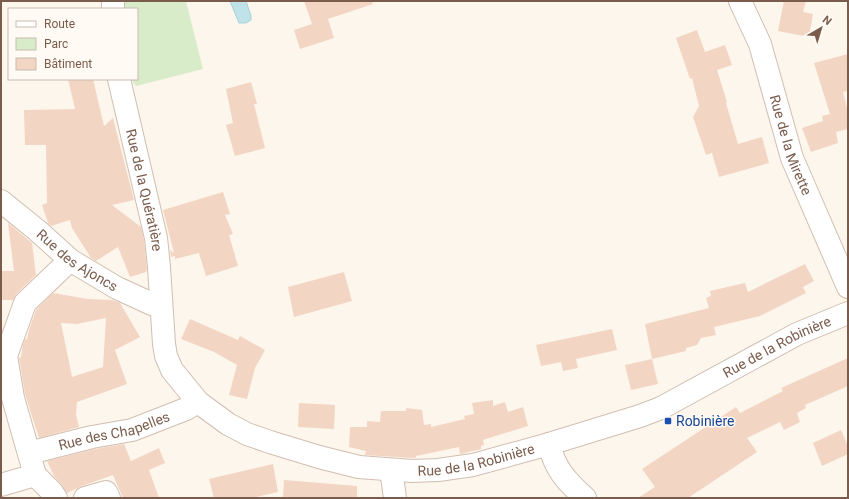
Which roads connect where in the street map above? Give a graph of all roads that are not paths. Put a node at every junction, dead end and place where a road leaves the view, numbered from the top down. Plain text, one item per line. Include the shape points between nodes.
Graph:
1 (740, 1) edge
2 (119, 80) edge
3 (1, 201) edge
4 (70, 260) junction
5 (848, 286) edge
6 (161, 303) junction
7 (848, 313) edge
8 (198, 402) junction
9 (549, 444) junction
10 (29, 453) junction
11 (391, 470) junction
12 (35, 475) junction
13 (1, 485) edge
14 (56, 498) edge
15 (86, 498) edge
16 (109, 498) edge
17 (396, 498) edge
18 (585, 498) edge

1 - 5 street, Rue de la Mirette via 760,44 792,158
2 - 6 street, Rue de la Quératière via 156,238
3 - 4 street, Rue des Ajoncs
4 - 6 street, Rue des Ajoncs via 117,288 152,304
4 - 10 street via 25,303 6,356 13,398
6 - 8 street, Rue de la Robinière via 166,356 172,370
7 - 9 street, Rue de la Robinière via 797,334 660,408
8 - 10 street, Rue des Chapelles via 132,430
8 - 11 street, Rue de la Robinière via 228,424 270,442 359,467
9 - 11 street, Rue de la Robinière via 473,465 438,470
9 - 18 street via 553,460 566,479
10 - 12 street
11 - 17 street
12 - 13 street
12 - 14 street
15 - 16 street via 106,492

